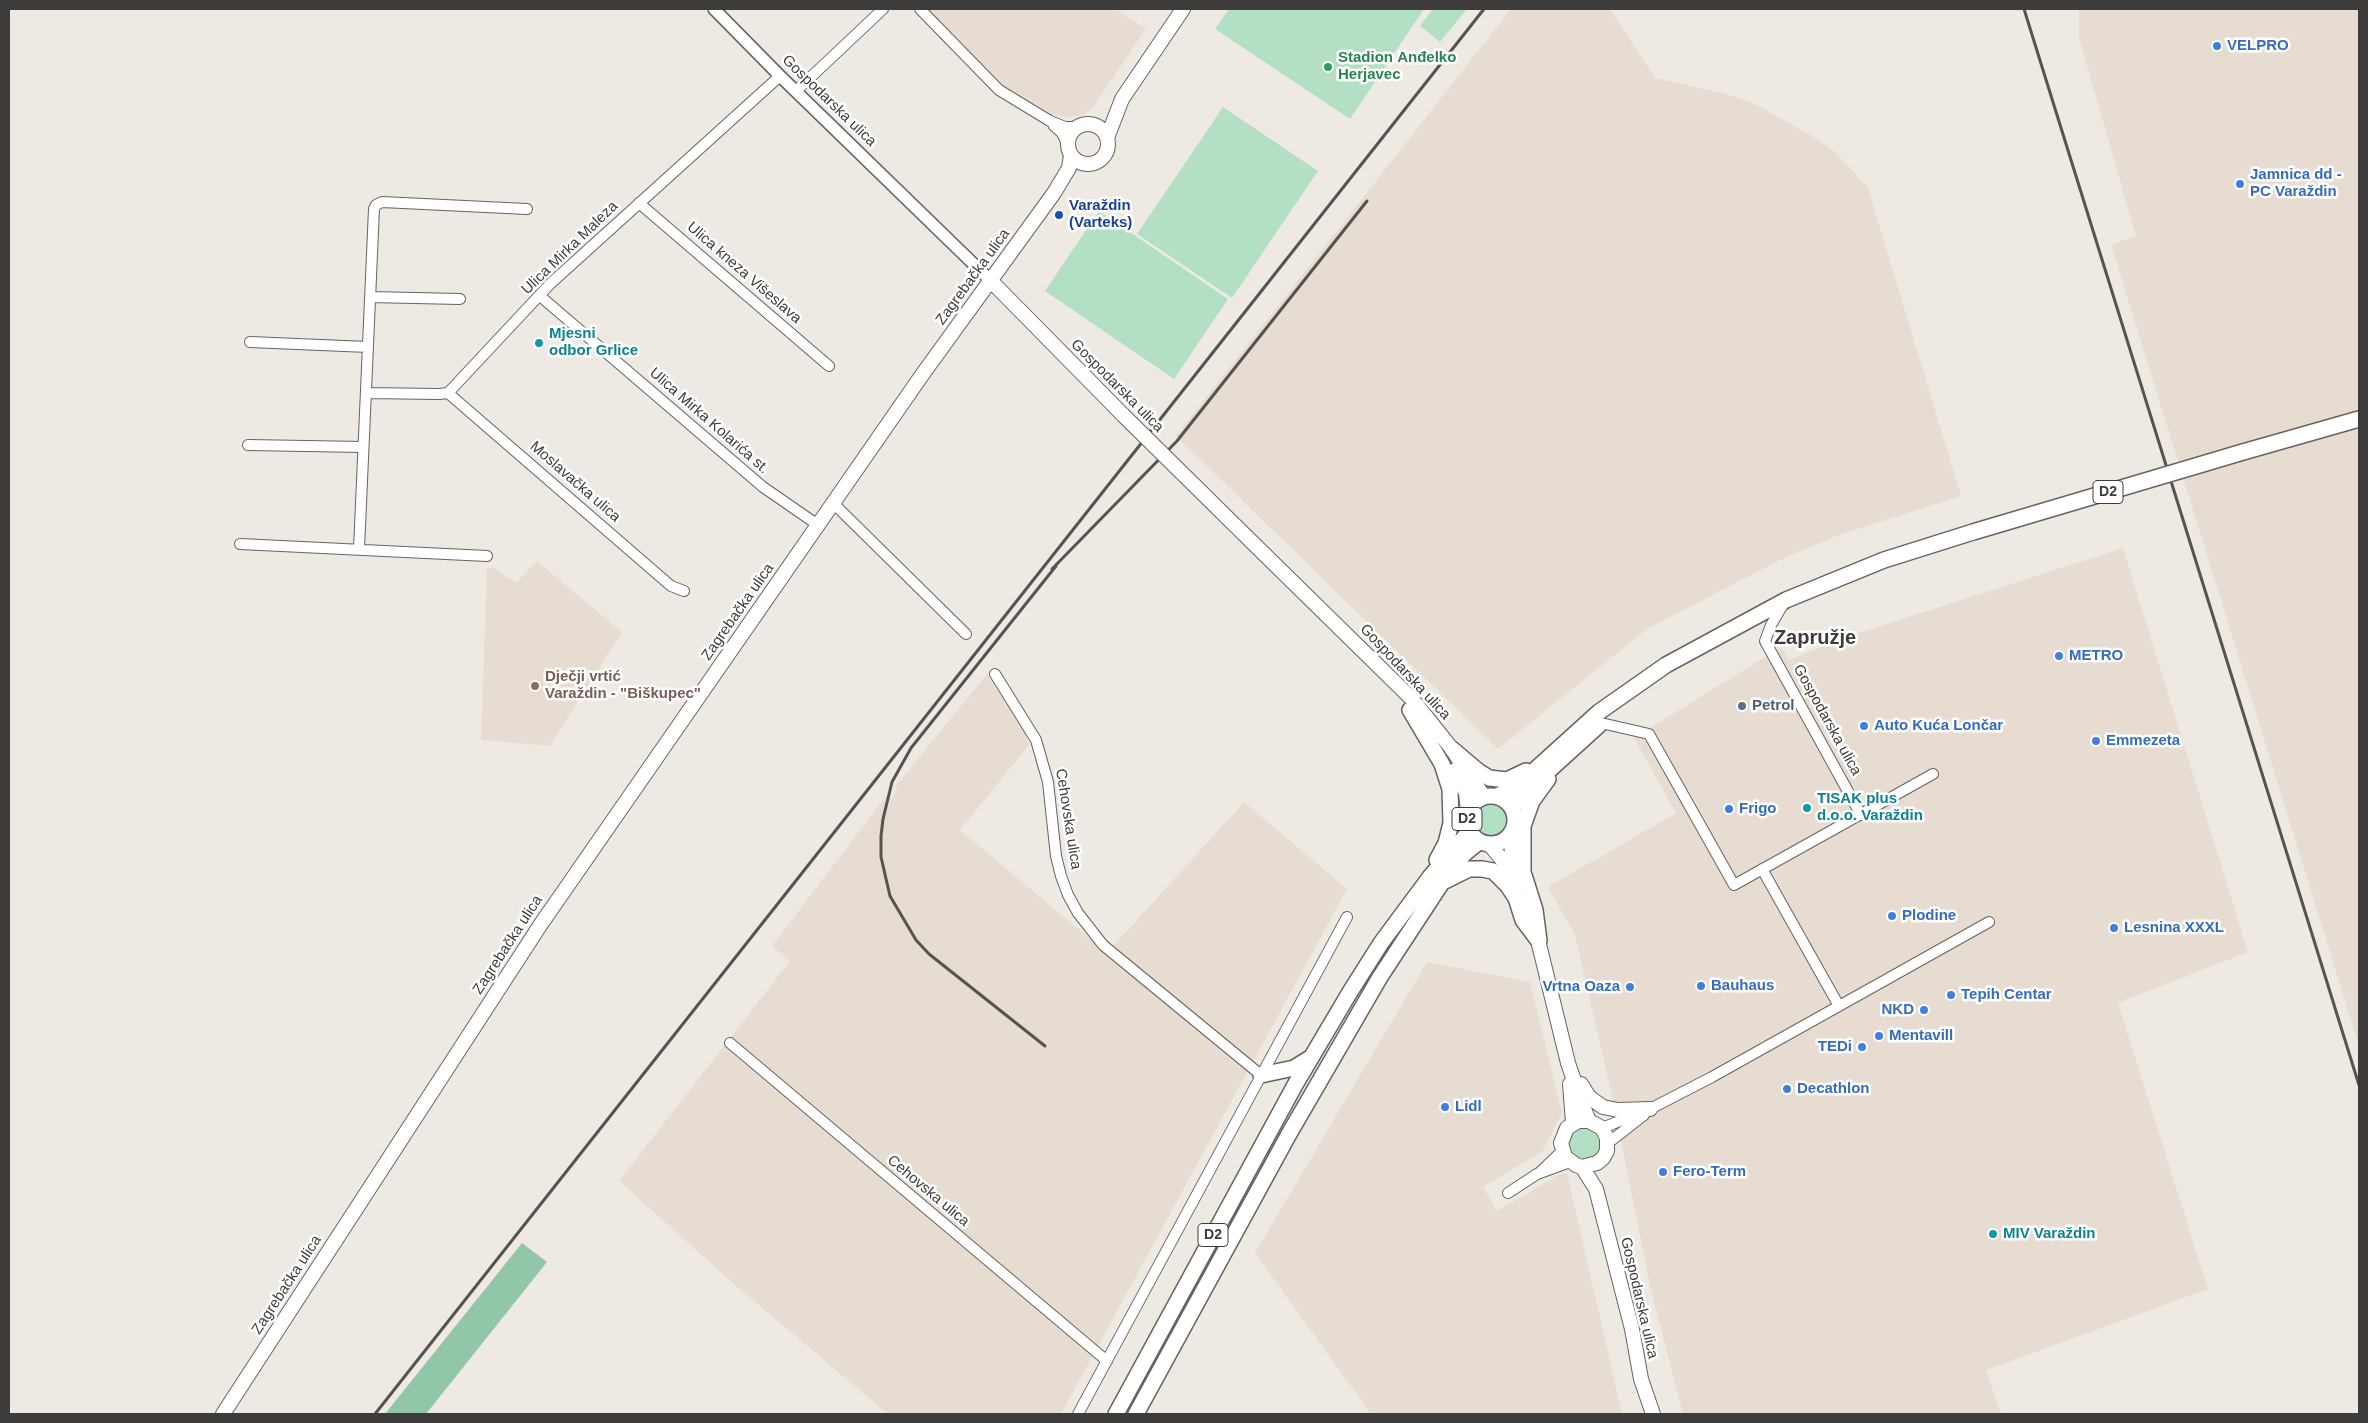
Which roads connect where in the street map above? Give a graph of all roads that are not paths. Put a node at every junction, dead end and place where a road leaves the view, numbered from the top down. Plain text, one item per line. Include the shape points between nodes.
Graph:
1 (714, 9) edge
2 (883, 9) edge
3 (920, 9) edge
4 (1183, 9) edge
5 (780, 76) junction
6 (796, 91) junction
7 (1122, 99) junction
8 (1050, 121) junction
9 (1084, 126) junction
10 (1107, 138) junction
11 (1070, 150) junction
12 (1091, 164) junction
13 (1054, 193) junction
14 (639, 203) junction
15 (527, 209) dead end
16 (990, 280) junction
17 (370, 296) junction
18 (540, 296) junction
19 (460, 299) dead end
20 (250, 342) dead end
21 (368, 347) junction
22 (829, 366) dead end
23 (366, 392) junction
24 (448, 392) junction
25 (2359, 419) edge
26 (248, 445) dead end
27 (364, 447) junction
28 (833, 503) junction
29 (818, 525) junction
30 (240, 544) dead end
31 (359, 549) junction
32 (486, 556) dead end
33 (684, 591) dead end
34 (1786, 600) junction
35 (966, 634) dead end
36 (1684, 656) junction
37 (994, 674) dead end
38 (1394, 682) junction
39 (1410, 710) junction
40 (1601, 723) junction
41 (1452, 749) junction
42 (1543, 761) junction
43 (1559, 761) junction
44 (1934, 774) dead end
45 (1491, 797) junction
46 (1512, 808) junction
47 (1468, 811) junction
48 (1861, 815) junction
49 (1511, 835) junction
50 (1480, 840) junction
51 (1762, 869) junction
52 (1435, 880) junction
53 (1529, 913) junction
54 (1347, 917) dead end
55 (1989, 922) dead end
56 (1539, 941) junction
57 (1839, 1006) junction
58 (730, 1043) dead end
59 (1311, 1057) junction
60 (1568, 1064) junction
61 (1261, 1075) junction
62 (1650, 1109) junction
63 (1589, 1120) junction
64 (1573, 1123) junction
65 (1602, 1128) junction
66 (1608, 1143) junction
67 (1572, 1160) junction
68 (1597, 1163) junction
69 (1596, 1189) junction
70 (1508, 1193) dead end
71 (1107, 1362) junction
72 (222, 1414) edge
73 (1078, 1414) edge
74 (1116, 1414) edge
75 (1136, 1414) edge
76 (1653, 1414) edge

1 - 5 street, Gospodarska ulica
2 - 6 street
3 - 8 street via 999,90
4 - 7 main road, Zagrebačka ulica
5 - 6 street, Gospodarska ulica
5 - 14 street, Ulica Mirka Maleza
6 - 16 street, Gospodarska ulica
7 - 9 main road, Zagrebačka ulica via 1102,118
7 - 10 main road, Zagrebačka ulica
8 - 9 street via 1064,127
8 - 11 street via 1062,132
9 - 10 main road via 1101,129
9 - 11 main road, Zagrebačka ulica via 1070,135
10 - 12 main road, Zagrebačka ulica via 1105,155
11 - 12 main road via 1080,162
11 - 13 main road, Zagrebačka ulica via 1069,168
12 - 13 main road, Zagrebačka ulica via 1077,171
13 - 16 main road, Zagrebačka ulica
14 - 18 street, Ulica Mirka Maleza
14 - 22 street, Ulica kneza Višeslava
15 - 17 street via 378,203 374,209
16 - 28 main road, Zagrebačka ulica
16 - 38 main road, Gospodarska ulica, bridge
17 - 19 street
17 - 21 street
18 - 24 street, Ulica Mirka Maleza
18 - 29 street, Ulica Mirka Kolarića st. via 763,487
20 - 21 street
21 - 23 street
23 - 24 street
23 - 27 street
24 - 33 street, Moslavačka ulica via 671,586
25 - 34 main road, D2, bridge via 1973,532 1858,570
26 - 27 street
27 - 31 street
28 - 29 main road, Zagrebačka ulica
28 - 35 street
29 - 72 main road, Zagrebačka ulica via 541,924
30 - 31 street
31 - 32 street
34 - 36 main road, D2
34 - 48 street, Gospodarska ulica via 1765,641
36 - 40 main road, D2
36 - 42 main road, D2 via 1622,694
37 - 61 street, Cehovska ulica via 1036,740 1048,782 1056,856 1068,895 1078,913 1103,945
38 - 39 main road, Gospodarska ulica
38 - 41 main road, Gospodarska ulica via 1428,717
39 - 47 main road, Gospodarska ulica via 1458,774 1466,793
39 - 52 main road via 1442,764 1450,789 1452,812 1449,833
40 - 43 main road, D2
40 - 51 street via 1649,734 1734,885
41 - 42 main road via 1483,775 1496,779 1515,777
41 - 45 main road, Gospodarska ulica
42 - 45 main road, D2 via 1516,787
43 - 46 main road, D2
43 - 56 main road via 1532,801 1523,826 1523,872 1535,910
44 - 48 street
45 - 46 main road, D2 via 1508,803
45 - 47 main road, D2 via 1477,800
46 - 49 main road via 1516,822
47 - 50 main road, D2 via 1467,825
48 - 51 street
49 - 50 main road, D2 via 1498,844
49 - 53 main road via 1512,858
50 - 52 main road, D2
50 - 53 main road via 1504,862
51 - 57 street
52 - 56 main road via 1469,870 1493,871 1516,898 1523,920
52 - 59 main road, D2 via 1381,943
52 - 75 main road, D2 via 1339,1044
53 - 56 main road
54 - 61 street
55 - 57 street, Gospodarska ulica
56 - 60 main road
57 - 62 street, Gospodarska ulica
58 - 71 street, Cehovska ulica
59 - 61 main road via 1294,1068
59 - 74 main road, D2
60 - 62 main road via 1589,1097 1604,1107
60 - 63 main road
60 - 64 main road
61 - 71 street
62 - 65 street, Gospodarska ulica
62 - 66 street, Gospodarska ulica
63 - 64 main road
63 - 65 main road
64 - 67 main road via 1563,1135
65 - 66 main road
66 - 68 main road, Gospodarska ulica via 1607,1151
67 - 68 main road
67 - 69 main road, Gospodarska ulica
67 - 70 street via 1537,1174
68 - 69 main road, Gospodarska ulica
69 - 76 main road, Gospodarska ulica via 1632,1329 1641,1379
71 - 73 street

